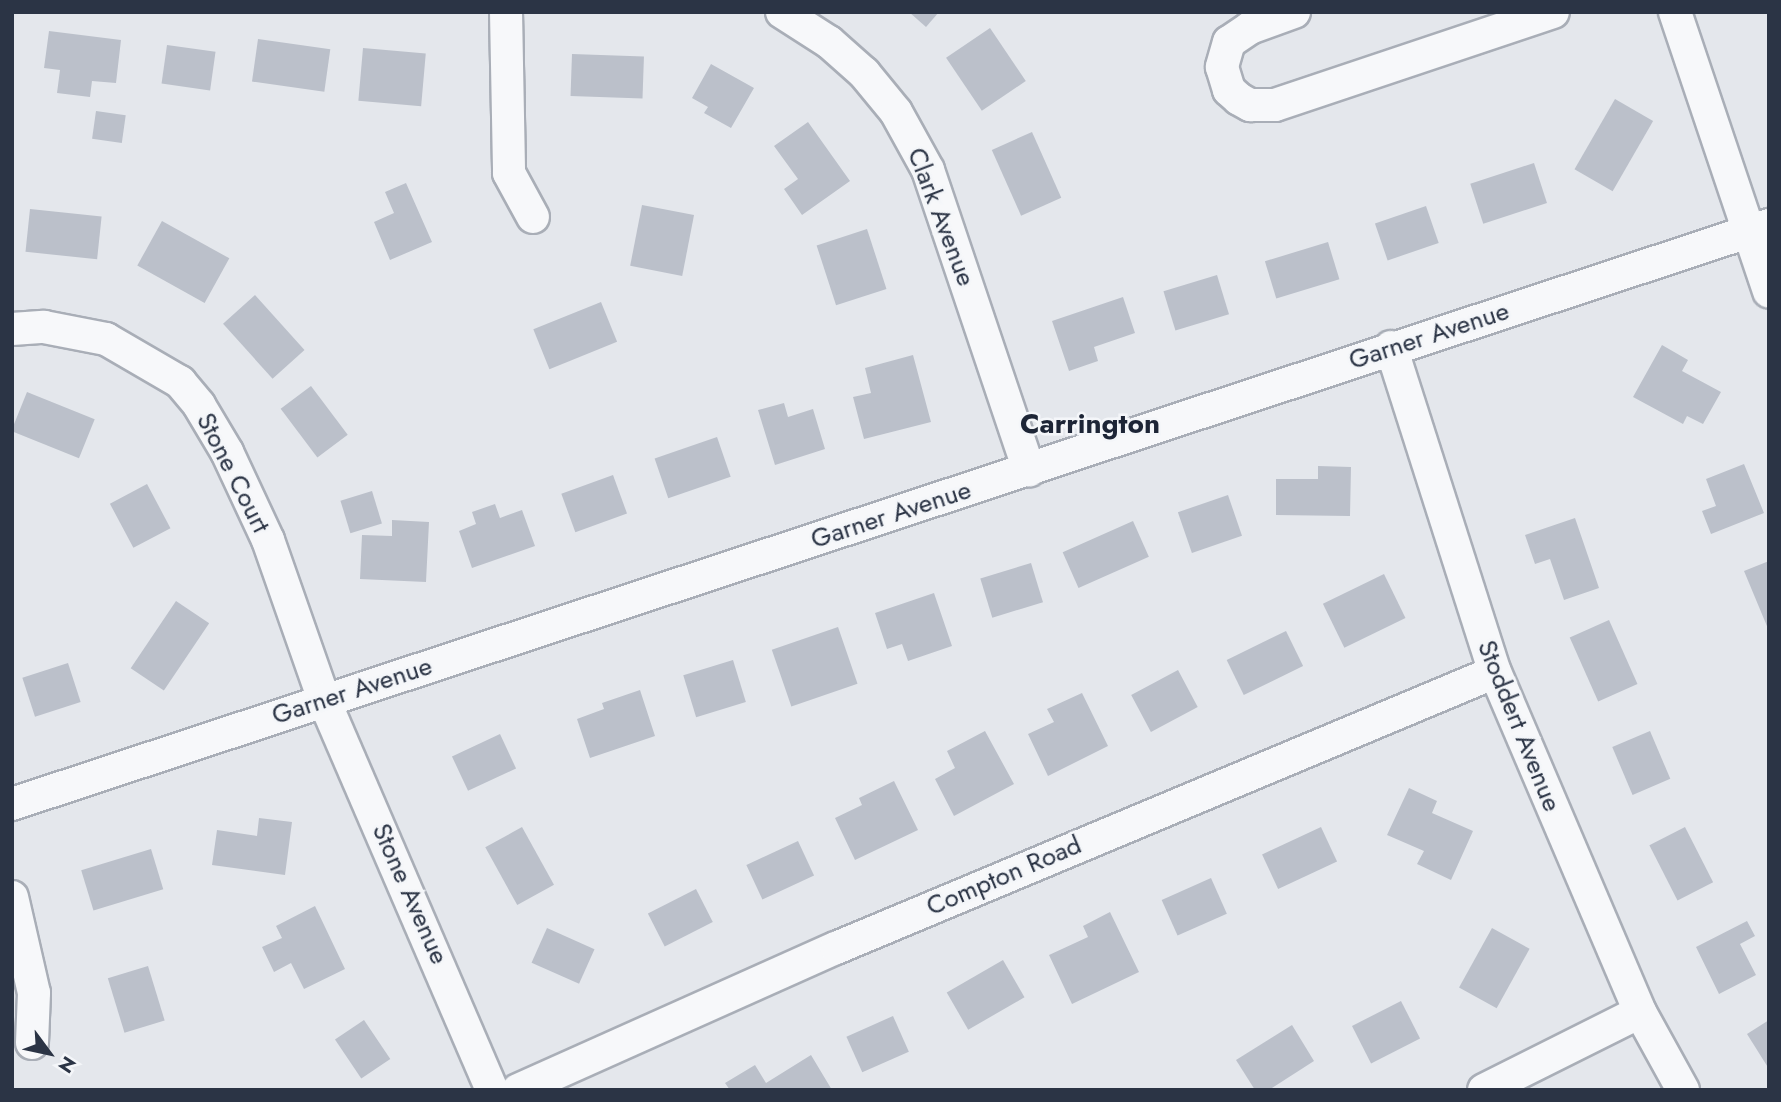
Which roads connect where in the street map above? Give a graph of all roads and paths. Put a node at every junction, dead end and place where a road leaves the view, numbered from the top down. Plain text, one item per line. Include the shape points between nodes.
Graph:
1 (506, 12) edge
2 (782, 12) edge
3 (1294, 12) edge
4 (1553, 12) edge
5 (1675, 12) edge
6 (533, 217) dead end
7 (1758, 228) edge
8 (1769, 292) edge
9 (12, 330) edge
10 (1391, 348) junction
11 (1029, 470) junction
12 (1495, 672) junction
13 (324, 700) junction
14 (12, 804) edge
15 (12, 897) edge
16 (1640, 1012) junction
17 (32, 1043) dead end
18 (492, 1090) edge
19 (518, 1090) edge
20 (1484, 1090) edge
21 (1683, 1090) edge

1 - 6 street via 509,173
2 - 11 street, Clark Avenue via 829,42 864,72 896,112 928,170
3 - 4 street via 1250,28 1229,42 1222,66 1224,79 1239,99 1250,105 1275,105
5 - 7 street
7 - 8 street
7 - 10 street, Garner Avenue
9 - 13 street, Stone Court via 44,327 106,338 180,382 227,452 265,535
10 - 11 street, Garner Avenue
10 - 12 street, Stoddert Avenue
11 - 13 street, Garner Avenue
12 - 16 street, Stoddert Avenue
12 - 19 street, Compton Road via 848,943
13 - 14 street, Garner Avenue
13 - 18 street, Stone Avenue
15 - 17 street via 34,993
16 - 20 street
16 - 21 street, Stoddert Avenue

